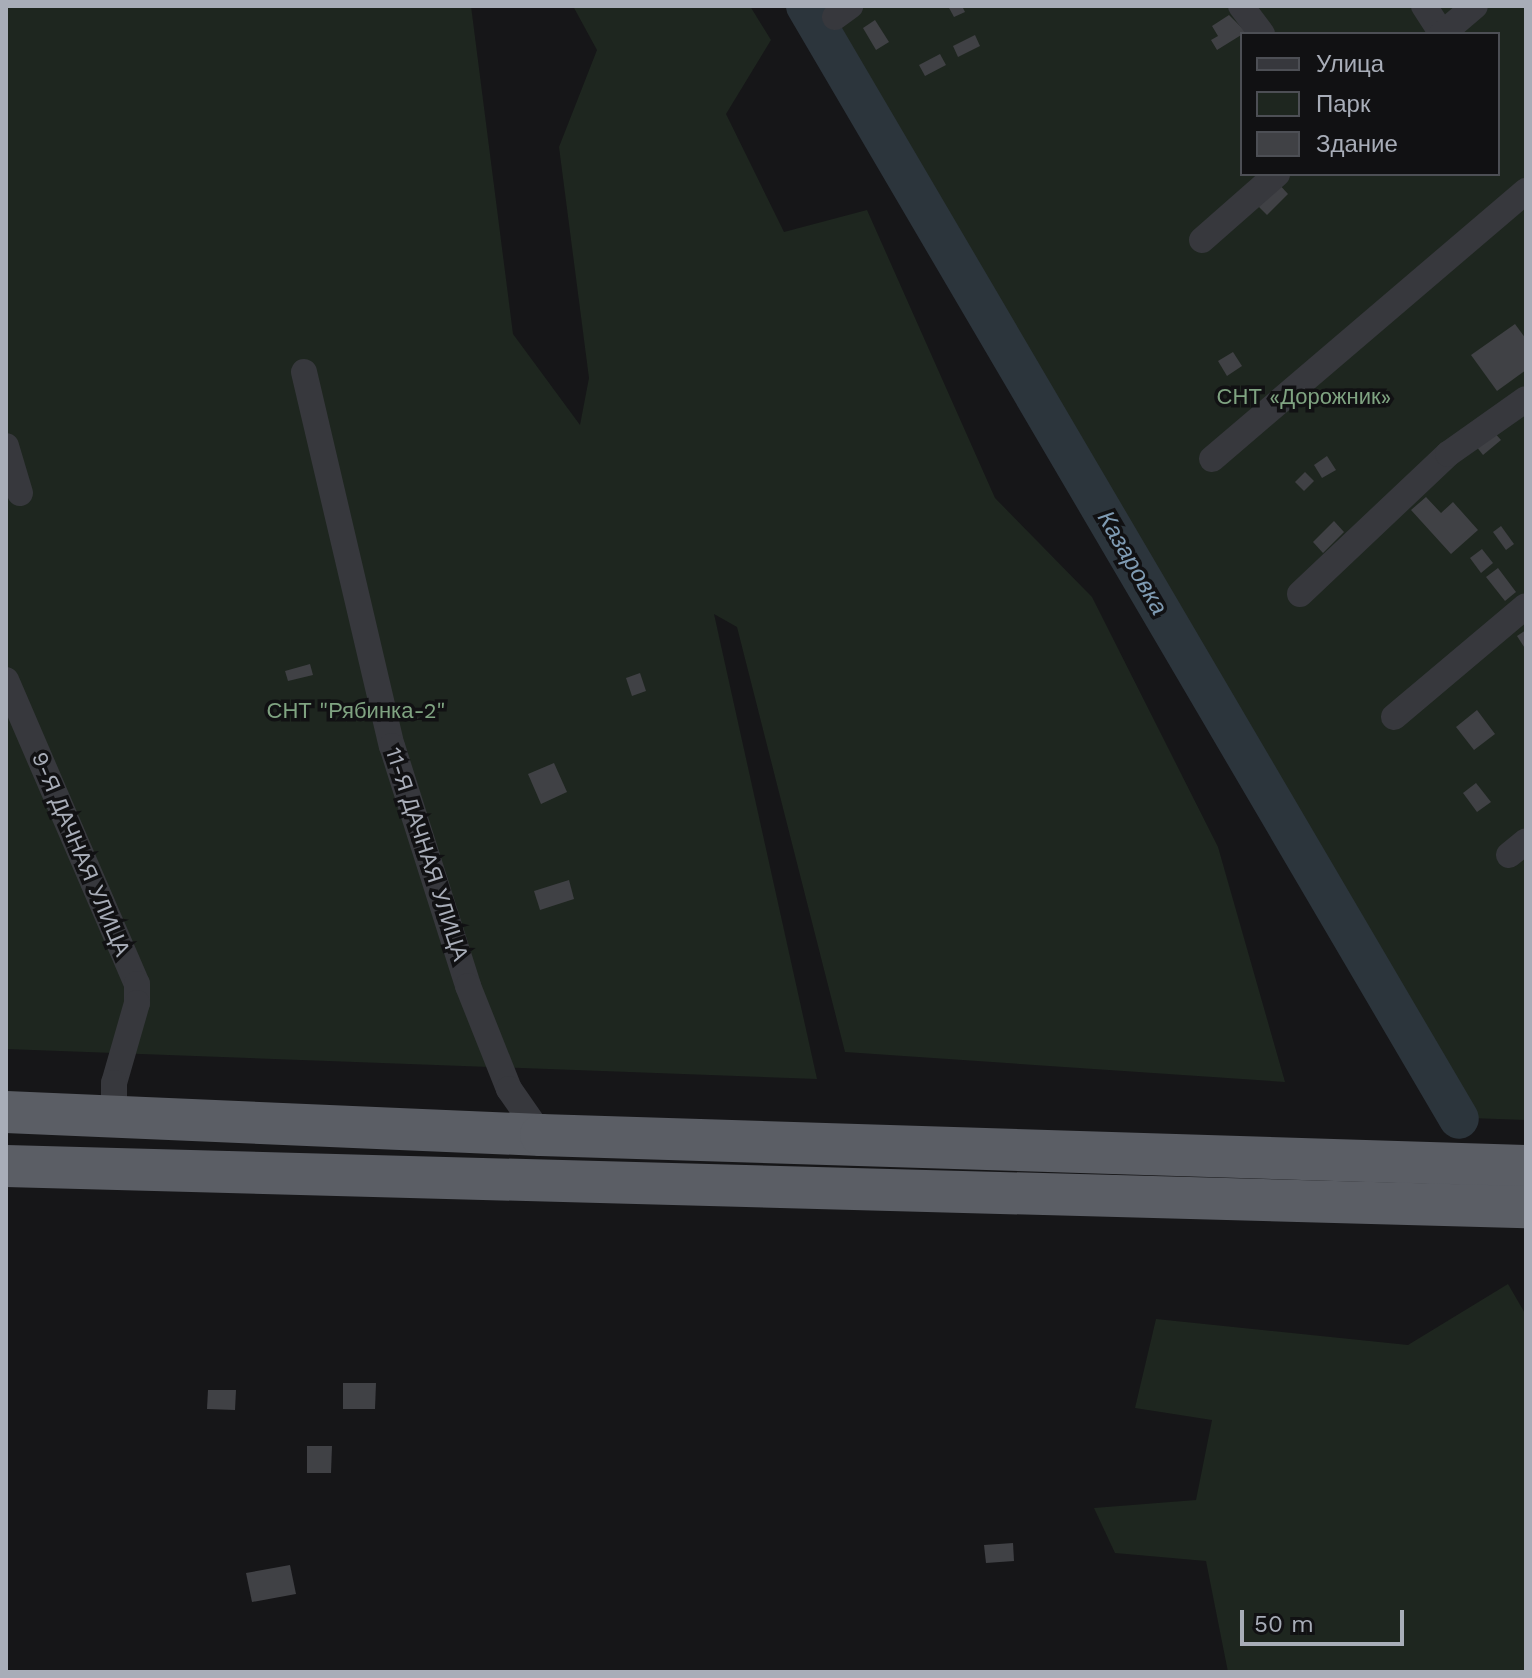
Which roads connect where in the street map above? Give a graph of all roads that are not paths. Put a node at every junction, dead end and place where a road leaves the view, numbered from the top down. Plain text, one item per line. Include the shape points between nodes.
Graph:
1 (1241, 6) edge
2 (1424, 6) edge
3 (1475, 6) edge
4 (1260, 32) edge
5 (1441, 32) edge
6 (1444, 32) edge
7 (1275, 176) edge
8 (1526, 191) edge
9 (1202, 240) dead end
10 (304, 372) dead end
11 (1526, 399) edge
12 (6, 446) edge
13 (1212, 459) dead end
14 (20, 493) dead end
15 (1300, 594) dead end
16 (1526, 606) edge
17 (6, 680) edge
18 (1394, 717) dead end
19 (6, 1112) edge
20 (114, 1115) junction
21 (541, 1135) junction
22 (6, 1166) edge
23 (1526, 1166) edge
24 (1526, 1207) edge

1 - 4 street
2 - 5 street
3 - 6 street
7 - 9 street
8 - 13 street
10 - 21 street, 11-Я ДАЧНАЯ УЛИЦА via 392,746 440,881 468,986 509,1089
11 - 15 street via 1448,454
12 - 14 street
16 - 18 street
17 - 20 street, 9-Я ДАЧНАЯ УЛИЦА via 137,984 137,1003 114,1083
19 - 20 highway
20 - 21 highway
21 - 23 highway
22 - 24 highway

